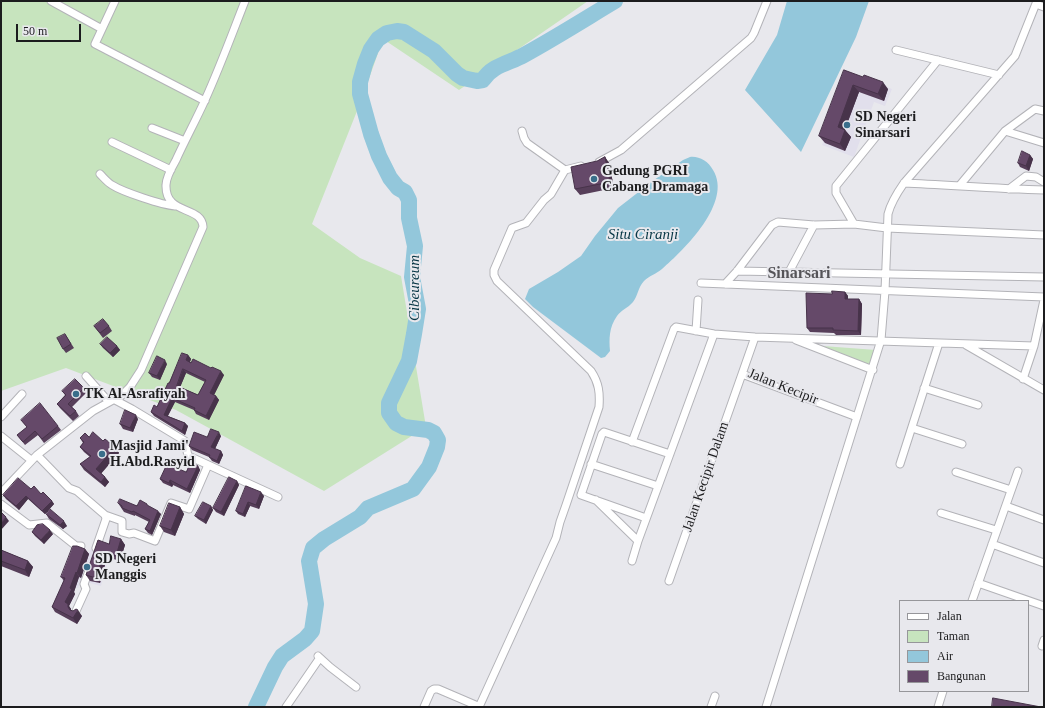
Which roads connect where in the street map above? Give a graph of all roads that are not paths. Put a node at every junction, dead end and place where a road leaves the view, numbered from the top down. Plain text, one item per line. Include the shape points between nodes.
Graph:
1 (51, 1) edge
2 (115, 1) edge
3 (245, 1) edge
4 (767, 1) edge
5 (1036, 3) edge
6 (1044, 7) edge
7 (102, 29) junction
8 (896, 50) dead end
9 (938, 60) junction
10 (999, 75) junction
11 (205, 100) junction
12 (1044, 111) edge
13 (152, 128) dead end
14 (522, 131) dead end
15 (1005, 131) junction
16 (185, 141) junction
17 (112, 142) dead end
18 (1044, 143) edge
19 (171, 170) junction
20 (566, 170) junction
21 (100, 174) dead end
22 (1044, 182) edge
23 (904, 183) junction
24 (960, 185) junction
25 (1009, 190) junction
26 (1044, 190) edge
27 (175, 206) junction
28 (854, 224) junction
29 (814, 225) junction
30 (887, 228) junction
31 (1044, 235) edge
32 (737, 271) junction
33 (789, 272) junction
34 (886, 274) junction
35 (1044, 277) edge
36 (701, 283) dead end
37 (725, 284) junction
38 (885, 291) junction
39 (1044, 298) edge
40 (698, 300) dead end
41 (696, 331) junction
42 (714, 334) junction
43 (754, 336) junction
44 (792, 338) junction
45 (881, 340) junction
46 (939, 343) junction
47 (964, 344) junction
48 (1034, 346) junction
49 (873, 370) junction
50 (742, 374) junction
51 (86, 376) dead end
52 (1023, 379) junction
53 (924, 388) junction
54 (1044, 390) edge
55 (22, 394) dead end
56 (112, 401) junction
57 (978, 405) dead end
58 (1, 417) edge
59 (857, 417) junction
60 (912, 428) junction
61 (1, 436) edge
62 (632, 442) junction
63 (962, 444) dead end
64 (670, 454) junction
65 (34, 457) junction
66 (591, 464) junction
67 (900, 464) dead end
68 (208, 465) junction
69 (1018, 471) dead end
70 (956, 472) dead end
71 (658, 486) junction
72 (1011, 490) junction
73 (1, 493) edge
74 (278, 498) dead end
75 (596, 500) junction
76 (1, 504) edge
77 (1006, 506) junction
78 (942, 513) dead end
79 (105, 515) junction
80 (646, 518) junction
81 (1044, 519) edge
82 (996, 530) junction
83 (638, 541) junction
84 (992, 544) junction
85 (80, 546) edge
86 (632, 561) dead end
87 (1044, 562) edge
88 (669, 581) dead end
89 (978, 583) junction
90 (972, 600) edge
91 (1027, 600) edge
92 (1029, 601) edge
93 (1044, 606) edge
94 (76, 611) edge
95 (356, 687) dead end
96 (943, 692) edge
97 (715, 696) dead end
98 (286, 707) edge
99 (424, 707) edge
100 (480, 707) edge
101 (711, 707) edge
102 (766, 707) edge
103 (938, 707) edge

1 - 7 street
2 - 7 street
3 - 11 street
4 - 20 street via 751,38 621,150 600,162
5 - 6 street
5 - 10 street via 1015,56
7 - 11 street via 95,44
8 - 9 street
9 - 10 street
9 - 28 street via 836,186 837,196
10 - 23 street
11 - 16 street
12 - 15 street via 1035,109
13 - 16 street
14 - 20 street via 527,142
15 - 18 street
15 - 24 street
16 - 19 street
17 - 19 street
19 - 27 street via 166,184 168,197
20 - 100 street via 551,194 526,223 512,228 494,275 592,371 599,387 599,407 556,538
21 - 27 street via 120,189
22 - 25 street via 1036,177 1026,176
23 - 24 street
23 - 30 street via 892,200
24 - 25 street
25 - 26 street
27 - 56 street via 197,216 202,221 202,227 141,370 126,392
28 - 29 street
28 - 30 street
29 - 32 street via 775,223
29 - 33 street
30 - 31 street
30 - 34 street
32 - 33 street
32 - 37 street
33 - 34 street
34 - 35 street
34 - 38 street
36 - 37 street
37 - 38 street
38 - 39 street
38 - 45 street
39 - 48 street
40 - 41 street
41 - 42 street
41 - 62 street via 677,327 674,329
42 - 43 street
42 - 64 street
43 - 44 street
43 - 50 street, Jalan Kecipir
44 - 45 street
44 - 49 street
45 - 46 street
45 - 49 street
46 - 47 street
46 - 53 street
47 - 48 street
47 - 52 street
48 - 52 street
49 - 59 street
50 - 59 street, Jalan Kecipir
50 - 88 street, Jalan Kecipir Dalam
51 - 56 street
52 - 54 street
53 - 57 street
53 - 60 street
55 - 58 street
56 - 65 street via 93,411
56 - 68 street via 132,408 185,442 188,456
59 - 102 street
60 - 63 street
60 - 67 street
61 - 65 street
62 - 64 street
62 - 66 street via 602,433
64 - 71 street
65 - 73 street
65 - 79 street
66 - 71 street
66 - 75 street via 581,495
68 - 74 street
68 - 79 street via 189,510 171,503 155,541 122,532 122,521
69 - 72 street
70 - 72 street
71 - 80 street
72 - 77 street
75 - 80 street
75 - 83 street
76 - 85 street via 25,523 48,523 76,546
77 - 81 street
77 - 82 street
78 - 82 street
79 - 94 street via 106,519 84,584 86,590
80 - 83 street
82 - 84 street
83 - 86 street
84 - 87 street
84 - 89 street
89 - 90 street
89 - 91 street
92 - 93 street
95 - 98 street via 318,657
96 - 103 street
97 - 101 street
99 - 100 street via 434,688

